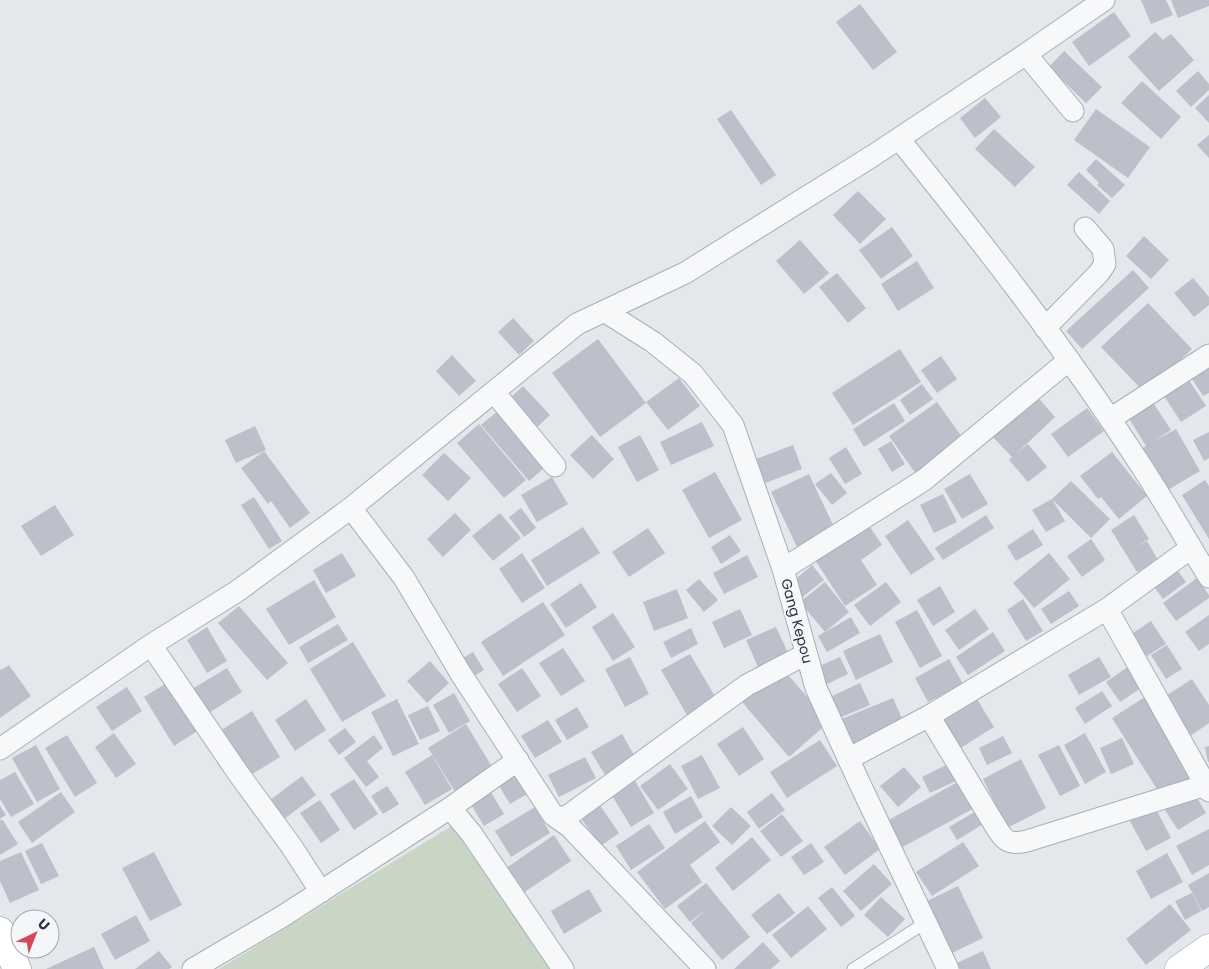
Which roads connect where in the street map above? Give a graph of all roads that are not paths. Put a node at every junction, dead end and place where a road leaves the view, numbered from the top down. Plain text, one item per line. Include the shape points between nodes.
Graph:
1 (1104, 0) edge
2 (1026, 54) junction
3 (1073, 111) dead end
4 (899, 139) junction
5 (1085, 228) dead end
6 (604, 311) junction
7 (1045, 328) junction
8 (1209, 356) edge
9 (1069, 360) junction
10 (494, 392) junction
11 (1110, 419) junction
12 (555, 466) dead end
13 (351, 508) junction
14 (1191, 548) junction
15 (783, 568) junction
16 (1209, 578) edge
17 (1107, 609) junction
18 (151, 645) junction
19 (806, 654) junction
20 (929, 716) junction
21 (0, 749) edge
22 (848, 759) junction
23 (518, 760) junction
24 (1208, 788) edge
25 (450, 808) junction
26 (553, 815) junction
27 (320, 892) junction
28 (925, 922) junction
29 (0, 931) edge
30 (1209, 948) edge
31 (17, 969) edge
32 (193, 969) edge
33 (562, 969) edge
34 (705, 969) edge
35 (853, 969) edge
36 (948, 969) edge
37 (1179, 969) edge

1 - 2 street
2 - 3 street
2 - 4 street
4 - 6 street via 686,273
4 - 7 street
5 - 7 street via 1103,249 1105,264
6 - 10 street via 577,324
6 - 15 street, Gang Kepou via 653,342 693,374 733,425
7 - 9 street
8 - 11 street
9 - 11 street
9 - 15 street via 924,480
10 - 12 street
10 - 13 street
11 - 14 street
13 - 18 street via 236,592
13 - 23 street via 404,578 461,674
14 - 16 street
14 - 17 street
15 - 19 street, Gang Kepou
17 - 20 street
17 - 24 street
18 - 21 street
18 - 27 street
19 - 22 street, Gang Kepou via 816,688
19 - 26 street via 747,685 569,815 562,818
20 - 22 street
20 - 24 street via 1008,842 1028,841
22 - 28 street, Gang Kepou
23 - 25 street
23 - 26 street
25 - 27 street
25 - 33 street via 471,833
26 - 34 street via 570,827
27 - 32 street
28 - 35 lane
28 - 36 street, Gang Kepou
29 - 31 main road
30 - 37 main road

